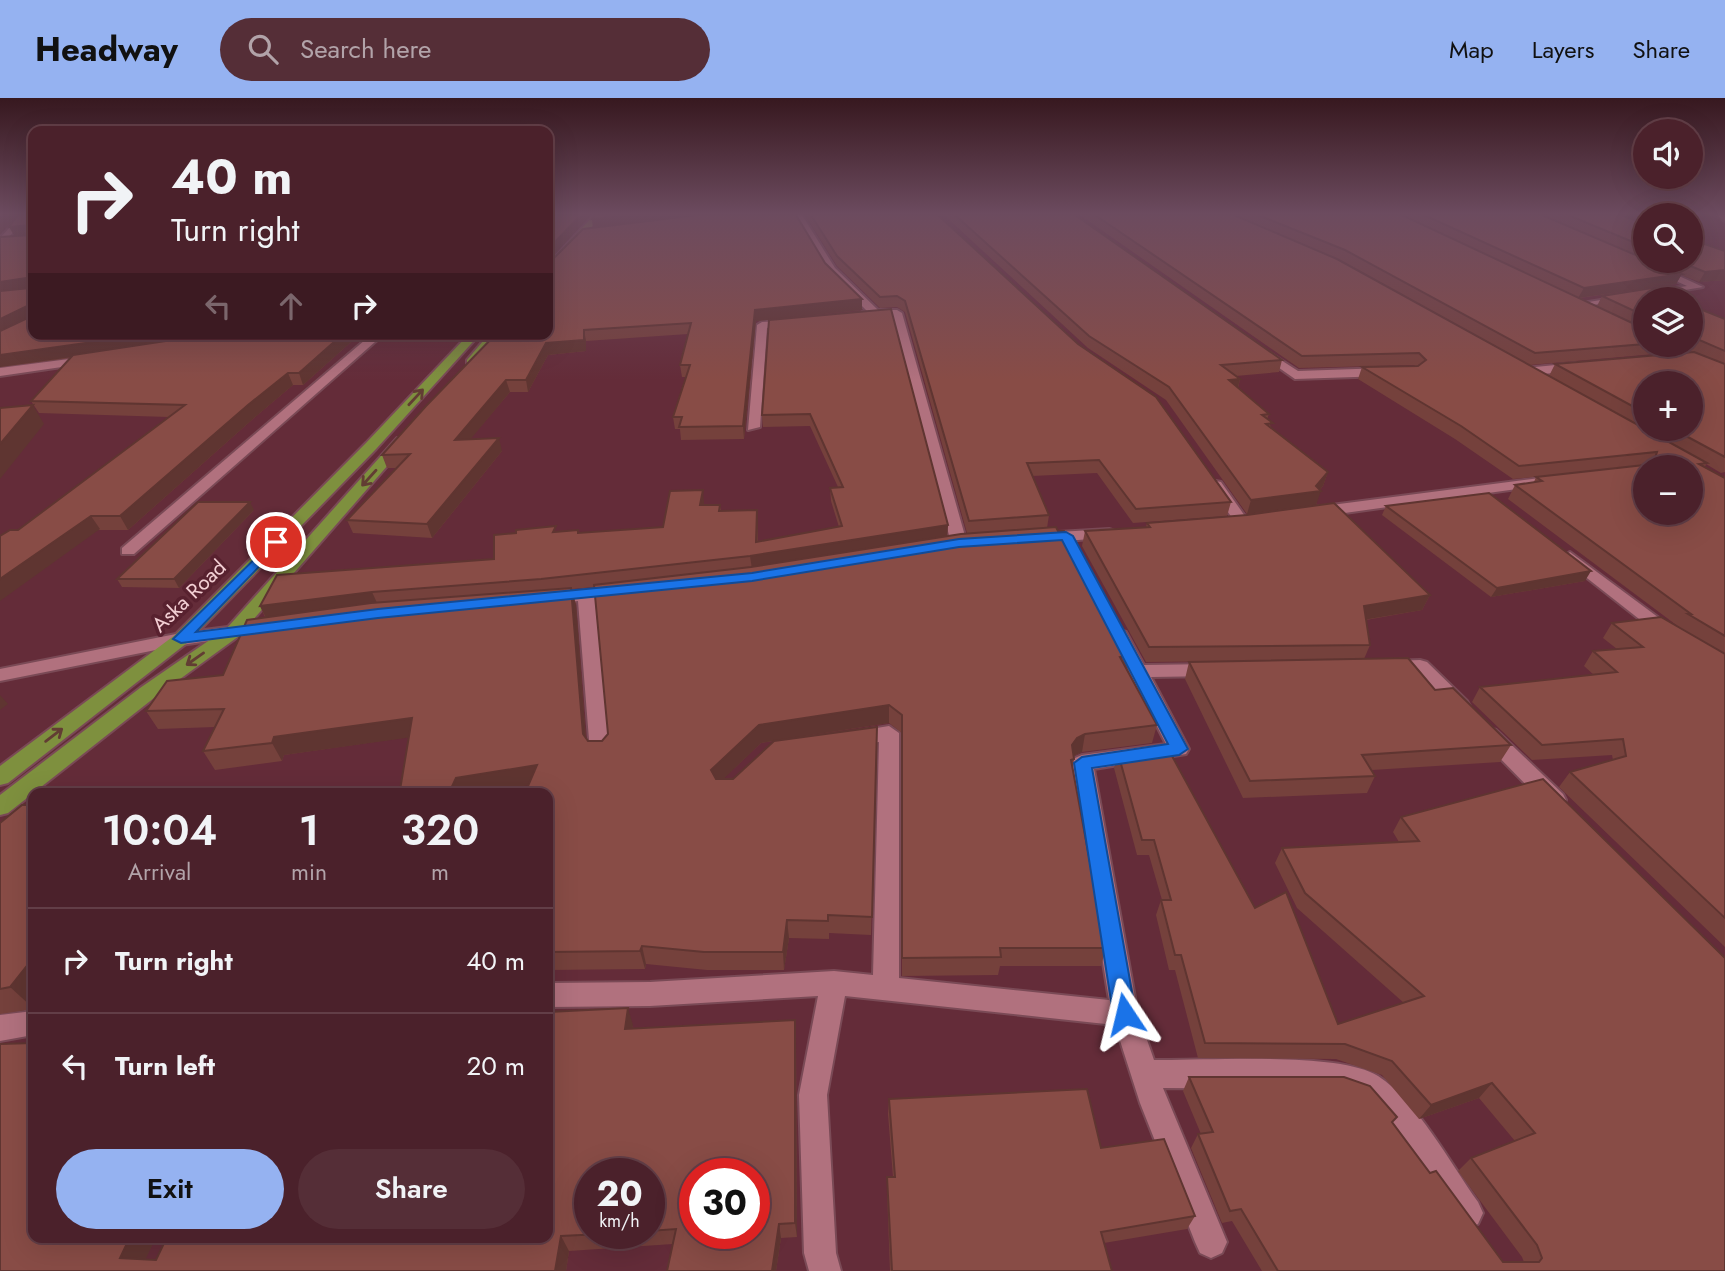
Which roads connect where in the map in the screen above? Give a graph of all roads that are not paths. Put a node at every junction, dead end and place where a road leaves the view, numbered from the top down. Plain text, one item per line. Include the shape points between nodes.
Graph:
1 (831, 270) edge
2 (1665, 273) edge
3 (1563, 299) edge
4 (1575, 305) junction
5 (876, 313) junction
6 (1598, 315) edge
7 (850, 316) edge
8 (812, 320) edge
9 (372, 340) edge
10 (469, 340) edge
11 (490, 340) edge
12 (1250, 343) edge
13 (1690, 357) joint
14 (107, 358) edge
15 (1662, 359) edge
16 (1513, 365) edge
17 (1594, 366) edge
18 (1399, 371) edge
19 (0, 372) edge
20 (1525, 372) junction
21 (1725, 373) edge
22 (1549, 385) edge
23 (451, 386) edge
24 (415, 427) edge
25 (753, 427) dead end
26 (1205, 469) edge
27 (1563, 480) edge
28 (1482, 489) junction
29 (1504, 506) edge
30 (1294, 515) edge
31 (1216, 525) edge
32 (1126, 533) edge
33 (1066, 536) junction
34 (1026, 539) edge
35 (959, 543) edge
36 (1558, 548) edge
37 (128, 551) dead end
38 (1079, 561) edge
39 (641, 589) edge
40 (586, 595) junction
41 (531, 601) edge
42 (1112, 622) edge
43 (259, 629) edge
44 (233, 632) junction
45 (181, 639) junction
46 (1679, 640) edge
47 (1366, 667) edge
48 (1232, 669) edge
49 (1138, 671) junction
50 (0, 675) edge
51 (835, 741) edge
52 (600, 752) edge
53 (0, 777) edge
54 (0, 807) edge
55 (1567, 813) edge
56 (834, 983) junction
57 (886, 989) junction
58 (553, 995) edge
59 (1125, 1014) junction
60 (28, 1024) edge
61 (0, 1028) edge
62 (1144, 1074) junction
63 (1484, 1238) edge
64 (1212, 1242) dead end
65 (825, 1271) edge

1 - 5 street
2 - 4 street via 1698,287
3 - 4 street
4 - 6 street
5 - 7 street
5 - 35 street via 897,313
8 - 25 street via 762,325
9 - 37 street
45 -> 10 highway, Aska Road
11 - 23 highway
12 - 18 street via 1295,375
13 - 15 street
13 - 21 street
14 - 19 street
16 - 20 street
17 - 20 street
20 - 22 street
24 -> 44 highway
26 - 31 street via 1249,521
27 - 28 street
28 - 29 street
28 - 30 street
32 - 33 street
33 - 34 street
33 - 38 street
36 - 46 street
39 - 40 street
40 - 41 street
40 - 52 street
42 - 49 street
43 - 44 street
44 - 45 street
44 -> 54 highway
45 - 50 street
53 -> 45 highway, Aska Road
47 - 55 street via 1420,666
48 - 49 street
49 - 59 street via 1179,749 1082,763
51 - 57 street via 889,733
56 - 57 street
56 - 58 street via 650,995
56 - 65 street via 813,1095 820,1253
57 - 59 street
59 - 62 street
60 - 61 street
62 - 63 street via 1335,1075 1354,1079 1388,1105
62 - 64 street

